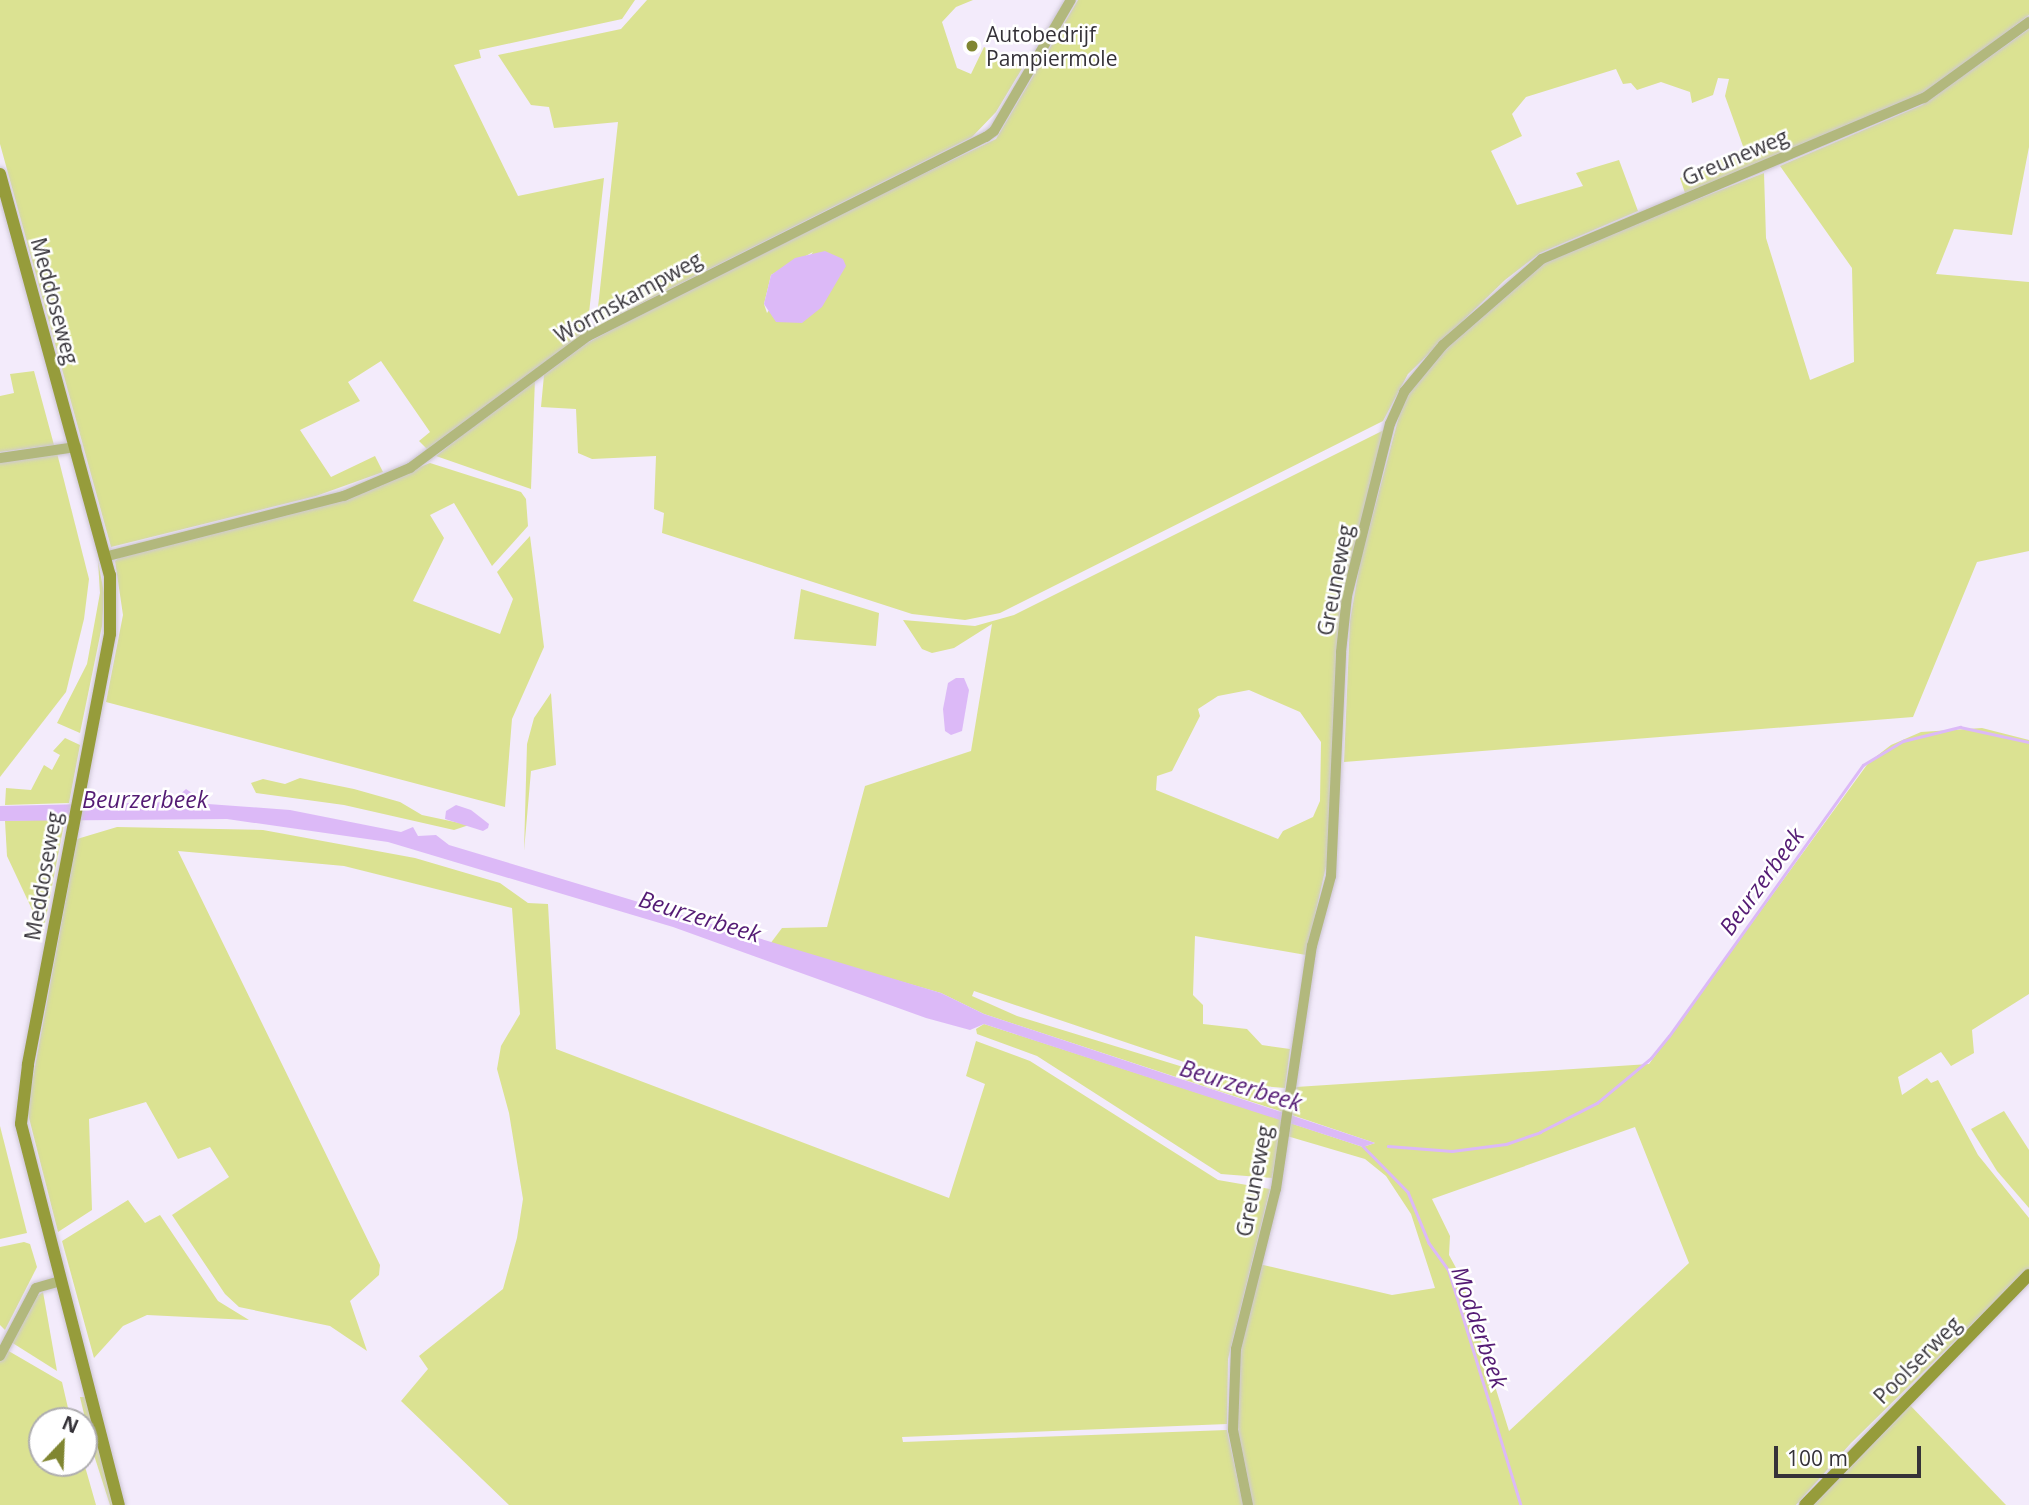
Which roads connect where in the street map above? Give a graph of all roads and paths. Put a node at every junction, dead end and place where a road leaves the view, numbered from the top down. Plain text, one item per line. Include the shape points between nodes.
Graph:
1 (1071, 0) edge
2 (2029, 22) edge
3 (0, 174) edge
4 (76, 447) junction
5 (0, 458) edge
6 (104, 557) junction
7 (2029, 1275) edge
8 (60, 1281) junction
9 (0, 1356) edge
10 (119, 1505) edge
11 (1248, 1505) edge
12 (1805, 1505) edge

1 - 6 street, Wormskampweg via 994,131 986,137 588,336 410,468 344,496
2 - 11 street, Greuneweg via 1924,98 1542,260 1444,345 1409,384 1390,424 1348,596 1341,652 1335,853 1312,946 1276,1189 1234,1368 1233,1430
3 - 4 street, Meddoseweg
4 - 5 street
4 - 6 street, Meddoseweg
6 - 8 street, Meddoseweg via 111,595 110,634 21,1113
7 - 12 street, Poolserweg
8 - 9 street via 36,1288
8 - 10 street, Meddoseweg

